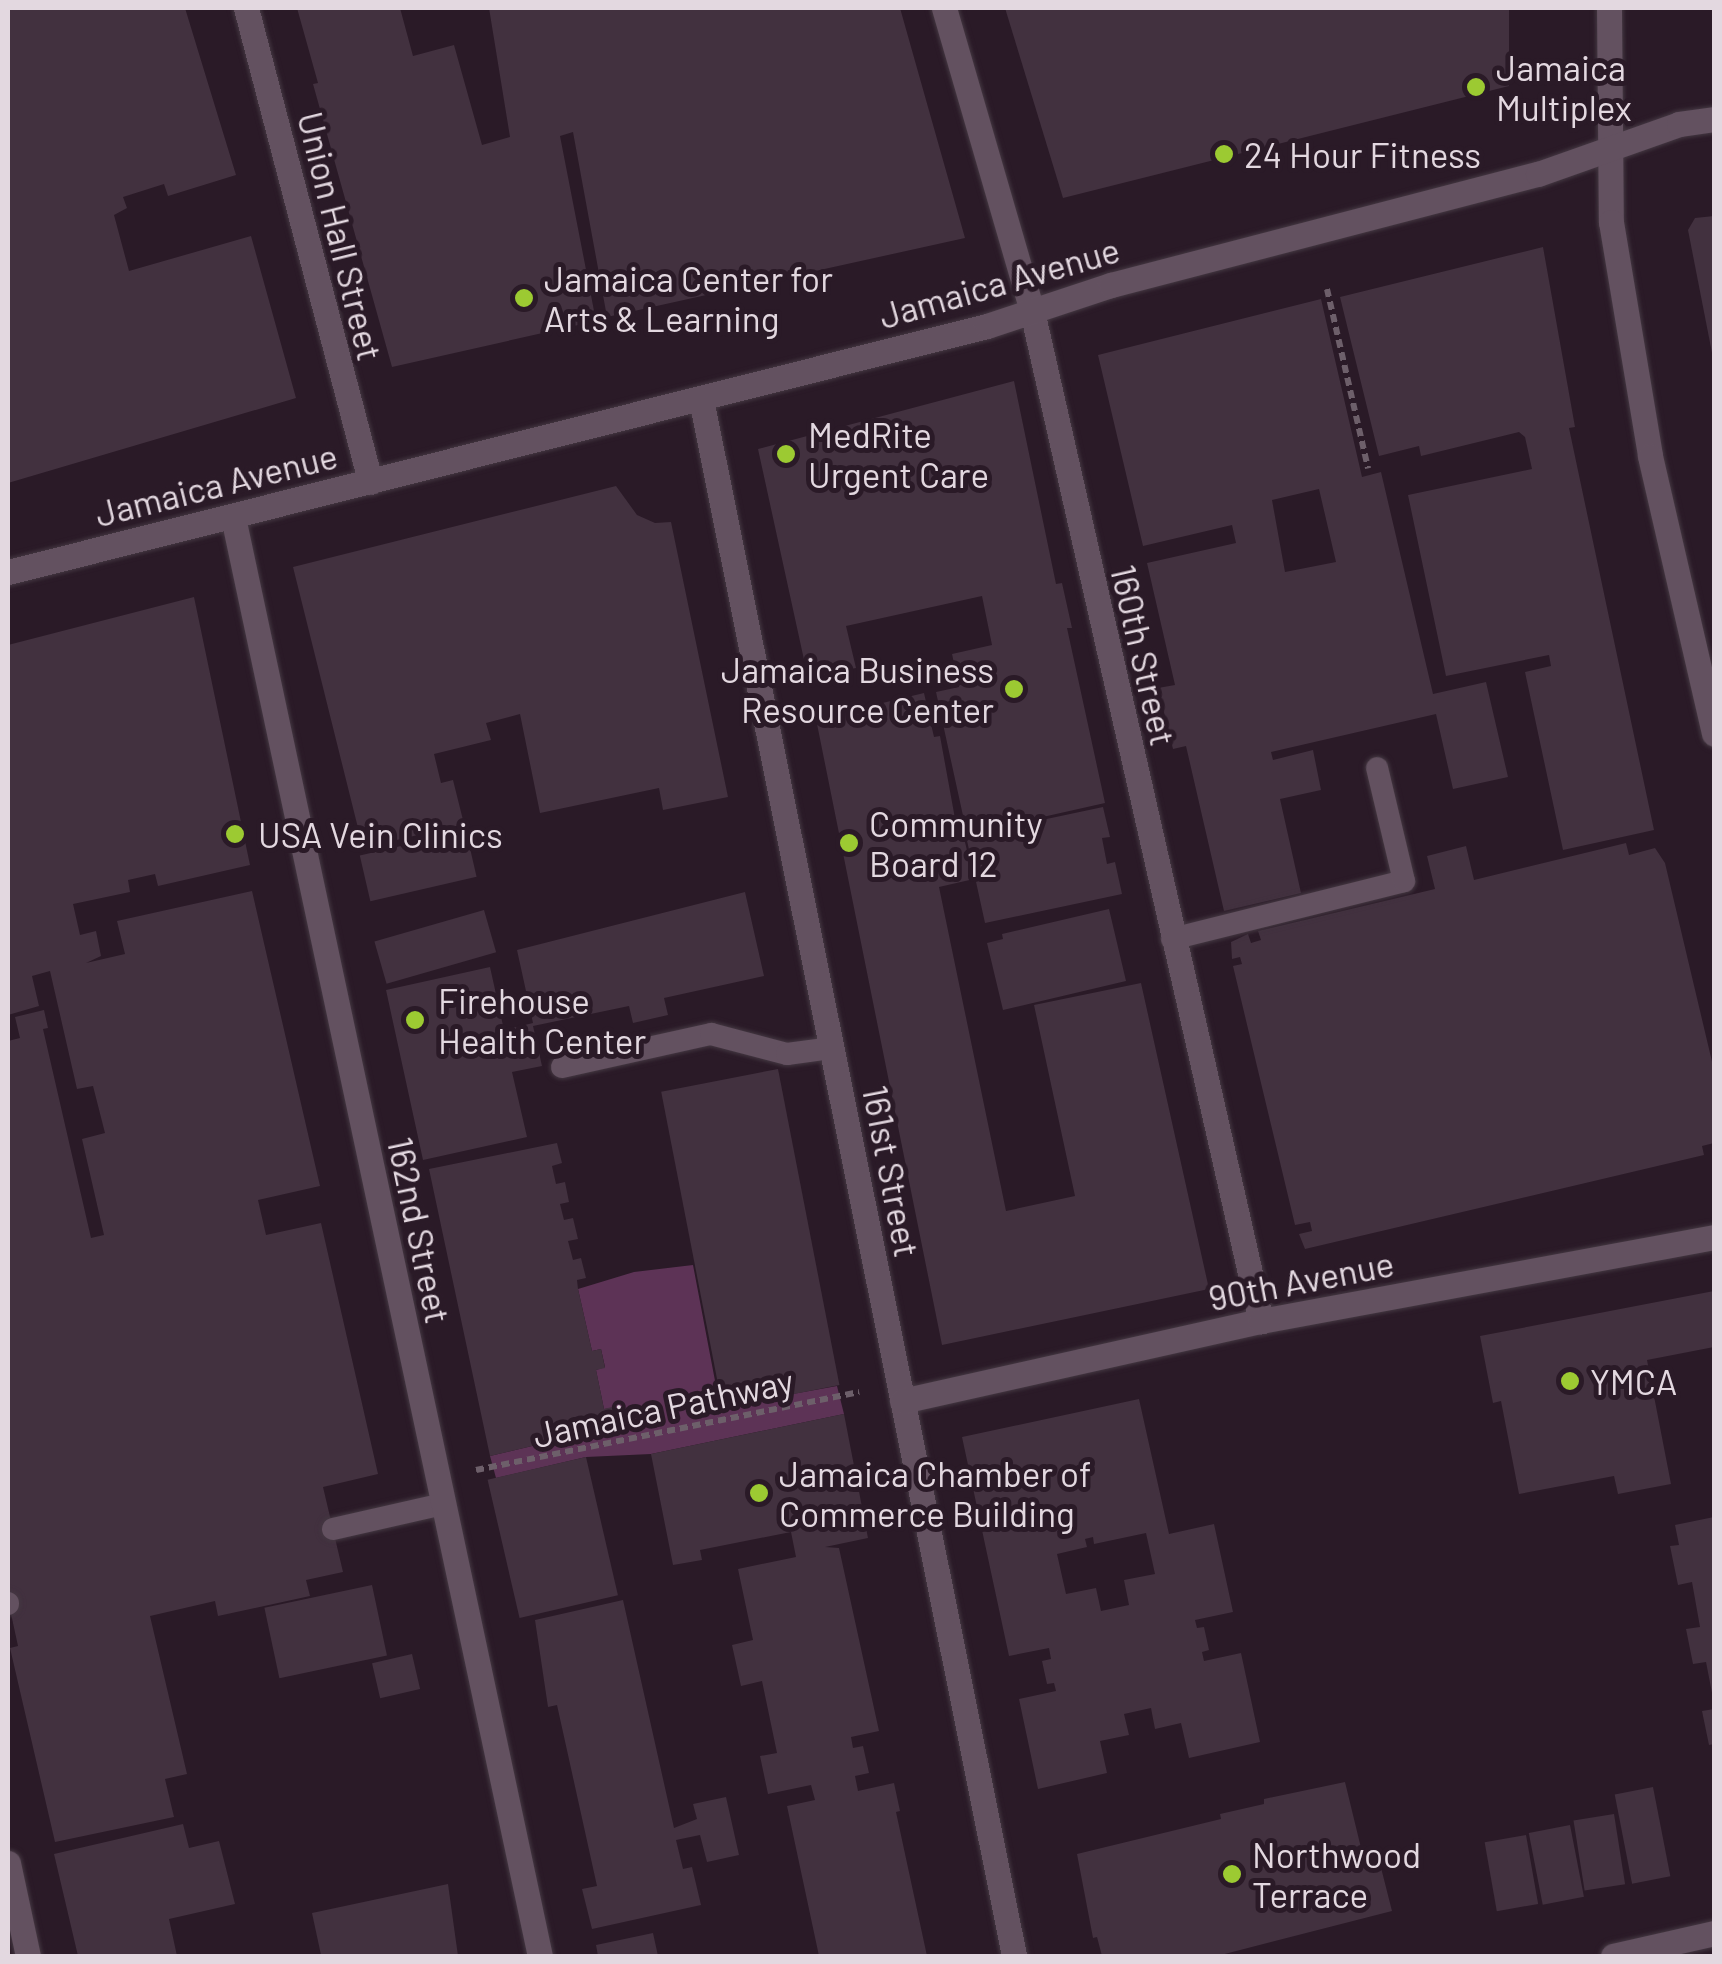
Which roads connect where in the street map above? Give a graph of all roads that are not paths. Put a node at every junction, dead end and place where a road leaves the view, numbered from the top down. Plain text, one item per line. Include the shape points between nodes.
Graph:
1 (246, 8) edge
2 (944, 8) edge
3 (1609, 8) edge
4 (1714, 119) edge
5 (1610, 149) junction
6 (1032, 311) junction
7 (701, 399) junction
8 (370, 482) junction
9 (234, 517) junction
10 (8, 572) edge
11 (1714, 734) edge
12 (1377, 768) dead end
13 (1172, 939) junction
14 (832, 1048) junction
15 (562, 1068) dead end
16 (1714, 1238) edge
17 (1261, 1321) junction
18 (902, 1402) junction
19 (443, 1504) junction
20 (333, 1529) dead end
21 (8, 1863) edge
22 (1714, 1934) edge
23 (28, 1956) edge
24 (540, 1956) edge
25 (1014, 1956) edge
26 (1613, 1956) edge

1 - 8 street, Union Hall Street
2 - 6 street, 160th Street
3 - 5 street
4 - 5 street, Jamaica Avenue
5 - 6 street, Jamaica Avenue
5 - 11 street via 1611,222 1650,456
6 - 7 street, Jamaica Avenue
6 - 13 street, 160th Street
7 - 8 street, Jamaica Avenue
7 - 14 street, 161st Street
8 - 9 street, Jamaica Avenue
9 - 10 street, Jamaica Avenue
9 - 19 street, 162nd Street
12 - 13 lane via 1404,881
13 - 17 street, 160th Street
14 - 15 lane via 788,1054 710,1034
14 - 18 street, 161st Street
16 - 17 street, 90th Avenue
17 - 18 street, 90th Avenue
18 - 25 street, 161st Street
19 - 20 lane
19 - 24 street, 162nd Street
21 - 23 street
22 - 26 street

